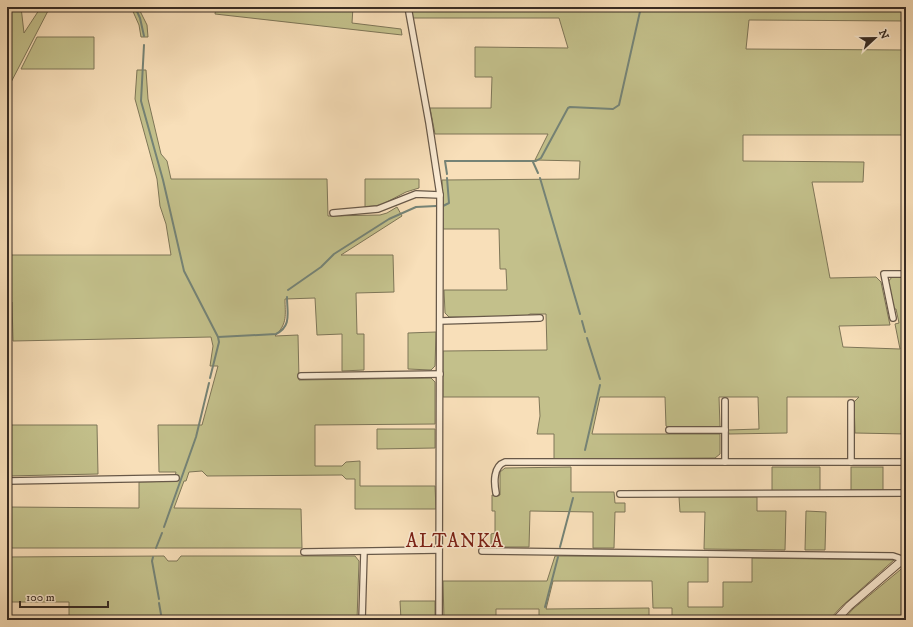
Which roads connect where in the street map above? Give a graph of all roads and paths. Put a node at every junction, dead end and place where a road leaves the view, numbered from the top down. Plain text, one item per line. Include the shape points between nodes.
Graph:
1 (408, 7) edge
2 (440, 195) junction
3 (333, 213) dead end
4 (906, 274) edge
5 (540, 318) dead end
6 (893, 318) dead end
7 (440, 321) junction
8 (440, 374) junction
9 (301, 376) dead end
10 (725, 401) dead end
11 (851, 403) dead end
12 (669, 430) dead end
13 (725, 430) junction
14 (725, 462) junction
15 (851, 462) junction
16 (906, 462) edge
17 (176, 478) dead end
18 (7, 481) edge
19 (496, 493) dead end
20 (906, 493) edge
21 (620, 494) dead end
22 (440, 550) junction
23 (482, 551) dead end
24 (304, 552) dead end
25 (364, 552) junction
26 (904, 559) edge
27 (362, 620) edge
28 (439, 620) edge
29 (836, 620) edge

1 - 2 street
2 - 3 street via 416,194 378,209
2 - 7 street
4 - 6 street via 884,274
5 - 7 street
7 - 8 street
8 - 9 street
8 - 22 street
10 - 13 street
11 - 15 street
12 - 13 street
13 - 14 street
14 - 15 street
14 - 19 street via 502,462 495,475
15 - 16 street
17 - 18 street
20 - 21 street
22 - 25 street
22 - 28 street
23 - 26 street via 893,556
24 - 25 street
25 - 27 street
26 - 29 street

